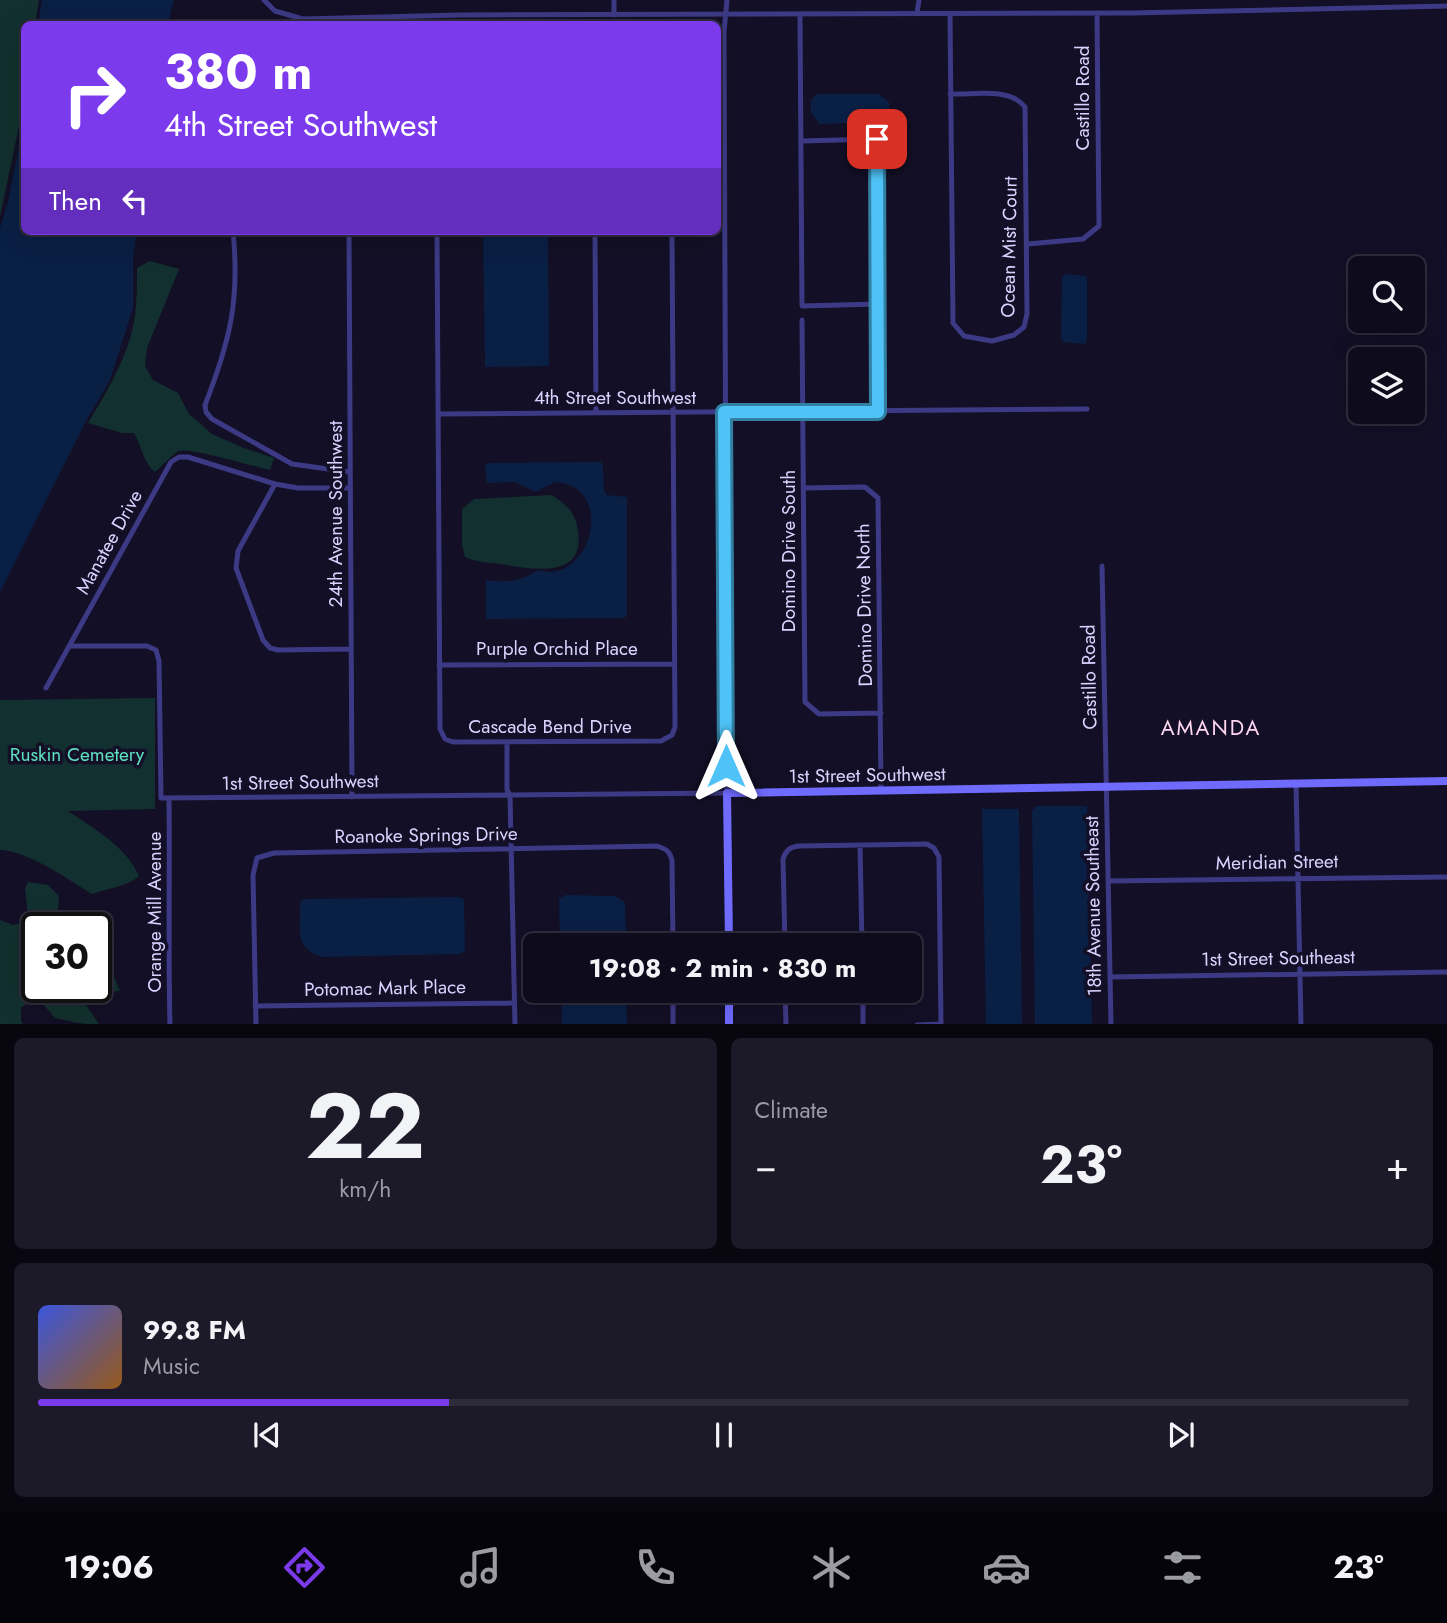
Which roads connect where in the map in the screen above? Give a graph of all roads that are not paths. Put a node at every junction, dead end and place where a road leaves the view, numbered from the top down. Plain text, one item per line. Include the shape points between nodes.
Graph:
1 (264, 0) edge
2 (614, 0) edge
3 (727, 0) edge
4 (919, 0) edge
5 (1422, 3) edge
6 (1447, 6) edge
7 (917, 13) junction
8 (1097, 13) junction
9 (950, 14) junction
10 (614, 15) junction
11 (726, 15) junction
12 (800, 15) junction
13 (348, 21) edge
14 (950, 94) junction
15 (802, 141) junction
16 (233, 235) edge
17 (349, 235) edge
18 (437, 235) edge
19 (594, 235) edge
20 (672, 235) edge
21 (1028, 244) junction
22 (878, 304) junction
23 (802, 320) dead end
24 (1087, 409) dead end
25 (673, 412) junction
26 (724, 412) junction
27 (878, 412) junction
28 (596, 413) junction
29 (803, 413) junction
30 (438, 414) junction
31 (350, 472) junction
32 (275, 484) junction
33 (350, 488) junction
34 (803, 488) junction
35 (1102, 566) dead end
36 (69, 646) junction
37 (351, 649) junction
38 (674, 664) junction
39 (439, 665) junction
40 (46, 688) dead end
41 (881, 713) junction
42 (507, 742) junction
43 (1447, 781) edge
44 (1296, 783) junction
45 (1107, 786) junction
46 (881, 790) junction
47 (727, 793) junction
48 (510, 795) junction
49 (352, 797) junction
50 (169, 799) junction
51 (860, 845) junction
52 (511, 849) junction
53 (1298, 877) junction
54 (1447, 877) edge
55 (1108, 881) junction
56 (673, 933) edge
57 (729, 933) edge
58 (785, 933) edge
59 (862, 933) edge
60 (1447, 972) edge
61 (1300, 973) junction
62 (1110, 977) junction
63 (514, 1003) junction
64 (673, 1003) edge
65 (729, 1003) edge
66 (785, 1003) edge
67 (863, 1003) edge
68 (255, 1006) junction
69 (170, 1024) edge
70 (256, 1024) edge
71 (514, 1024) edge
72 (673, 1024) edge
73 (729, 1024) edge
74 (786, 1024) edge
75 (863, 1024) edge
76 (917, 1024) edge
77 (941, 1024) edge
78 (1111, 1024) edge
79 (1301, 1024) edge

1 - 13 street via 286,15
2 - 10 street
3 - 11 street
4 - 7 street
5 - 6 street
5 - 8 street
7 - 9 street
7 - 12 street
8 - 9 street
8 - 21 street, Castillo Road via 1098,226 1083,239
9 - 14 street, Ocean Mist Court
10 - 11 street
10 - 13 street
11 - 12 street
11 - 26 street
12 - 15 street
14 - 21 street, Ocean Mist Court via 1010,95 1025,107
14 - 21 street, Ocean Mist Court via 953,323 964,336 992,341 1024,327
15 - 22 street via 877,139
15 - 22 street via 802,306
16 - 31 street via 237,267 233,314 206,412 292,464
17 - 31 street, 24th Avenue Southwest
18 - 30 street, Cascade Bend Drive
19 - 28 street
20 - 25 street, Cascade Bend Drive
22 - 27 street
23 - 29 street, Domino Drive South
24 - 27 street, 4th Street Southwest
25 - 26 street, 4th Street Southwest
25 - 28 street, 4th Street Southwest
25 - 38 street, Cascade Bend Drive
26 - 29 street, 4th Street Southwest
26 - 47 street
27 - 29 street, 4th Street Southwest
28 - 30 street, 4th Street Southwest
29 - 34 street, Domino Drive South
30 - 39 street, Cascade Bend Drive
31 - 33 street, 24th Avenue Southwest
32 - 33 street
32 - 36 street, Manatee Drive via 188,457 171,462
32 - 37 street via 235,561 263,640 278,650
33 - 37 street, 24th Avenue Southwest
34 - 41 street, Domino Drive North via 865,487 878,498
34 - 41 street, Domino Drive South via 805,702 819,714
35 - 45 street, Castillo Road
36 - 40 street, Manatee Drive
36 - 50 street, 1st Street Southwest via 147,646 156,650 161,798
37 - 49 street, 24th Avenue Southwest
38 - 39 street, Purple Orchid Place
38 - 42 street, Cascade Bend Drive via 675,727 668,739
39 - 42 street, Cascade Bend Drive via 441,735 453,743
41 - 46 street, Domino Drive North
42 - 48 street
43 - 44 street, 1st Street Southwest
44 - 45 street, 1st Street Southwest
44 - 53 street
45 - 46 street, 1st Street Southwest
45 - 55 street, 18th Avenue Southeast
46 - 47 street, 1st Street Southwest
47 - 48 street, 1st Street Southwest
47 - 57 street
48 - 49 street, 1st Street Southwest
48 - 52 street
49 - 50 street, 1st Street Southwest
50 - 69 street, Orange Mill Avenue
51 - 58 street via 799,846 786,852
51 - 59 street
51 - 77 street via 927,844 939,857
52 - 56 street, Roanoke Springs Drive via 665,849 672,861
52 - 63 street
52 - 68 street, Roanoke Springs Drive via 274,853 257,858 253,875
53 - 54 street, Meridian Street
53 - 55 street, Meridian Street
53 - 61 street
55 - 62 street, 18th Avenue Southeast
60 - 61 street, 1st Street Southeast
61 - 62 street, 1st Street Southeast
61 - 79 street
62 - 78 street, 18th Avenue Southeast
63 - 68 street, Potomac Mark Place
63 - 71 street
64 - 72 street
65 - 73 street
66 - 74 street
67 - 75 street
68 - 70 street, Roanoke Springs Drive
76 - 77 street

